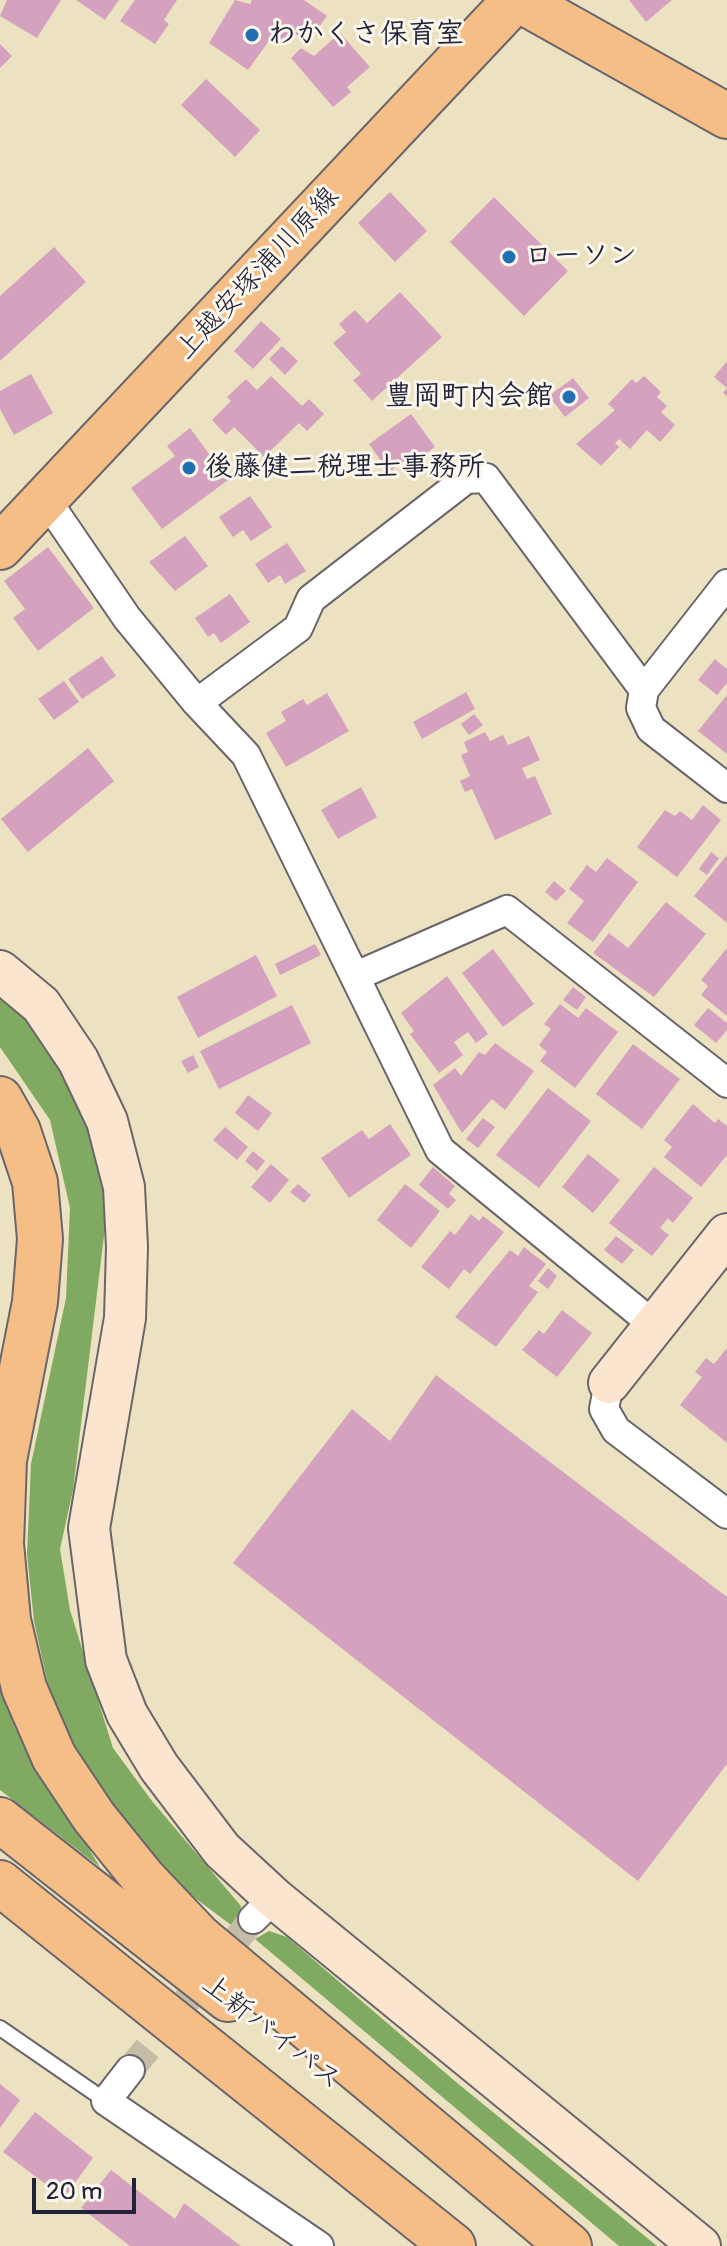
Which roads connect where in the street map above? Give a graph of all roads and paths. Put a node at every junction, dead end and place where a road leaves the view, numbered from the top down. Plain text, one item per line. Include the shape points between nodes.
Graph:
1 (518, 0) edge
2 (727, 116) edge
3 (47, 501) junction
4 (0, 547) edge
5 (727, 584) edge
6 (644, 690) junction
7 (197, 703) junction
8 (727, 788) edge
9 (0, 971) edge
10 (356, 976) junction
11 (727, 1083) edge
12 (0, 1099) edge
13 (727, 1234) edge
14 (654, 1325) junction
15 (609, 1383) joint
16 (727, 1514) edge
17 (0, 1820) edge
18 (0, 1883) edge
19 (0, 1921) edge
20 (0, 2028) edge
21 (130, 2070) tunnel mouth
22 (106, 2101) junction
23 (301, 2126) junction
24 (319, 2246) edge
25 (453, 2246) edge
26 (542, 2246) edge
27 (569, 2246) edge
28 (700, 2246) edge

1 - 2 main road
1 - 3 main road, 上越安塚浦川原線
3 - 4 main road, 上越安塚浦川原線
3 - 7 street via 127,618
5 - 6 street
6 - 7 street via 486,478 466,479 311,599 298,628
6 - 8 street via 641,708 651,729
7 - 10 street via 246,755
9 - 28 street via 41,1005 78,1060 107,1121 124,1187 125,1318 89,1528 106,1660 127,1714 159,1767 263,1908
10 - 11 street via 507,910
10 - 14 street via 440,1150
12 - 27 main road via 18,1131 35,1182 40,1239 35,1302 4,1460 2,1559 8,1620 24,1688 54,1757 94,1817 199,1937
13 - 14 street
14 - 15 street
15 - 16 street via 604,1409 616,1430
17 - 26 main road, 上新バイパス
18 - 23 main road, 上新バイパス
19 - 23 main road
20 - 22 lane
21 - 22 street
22 - 24 street
23 - 25 main road, 上新バイパス

